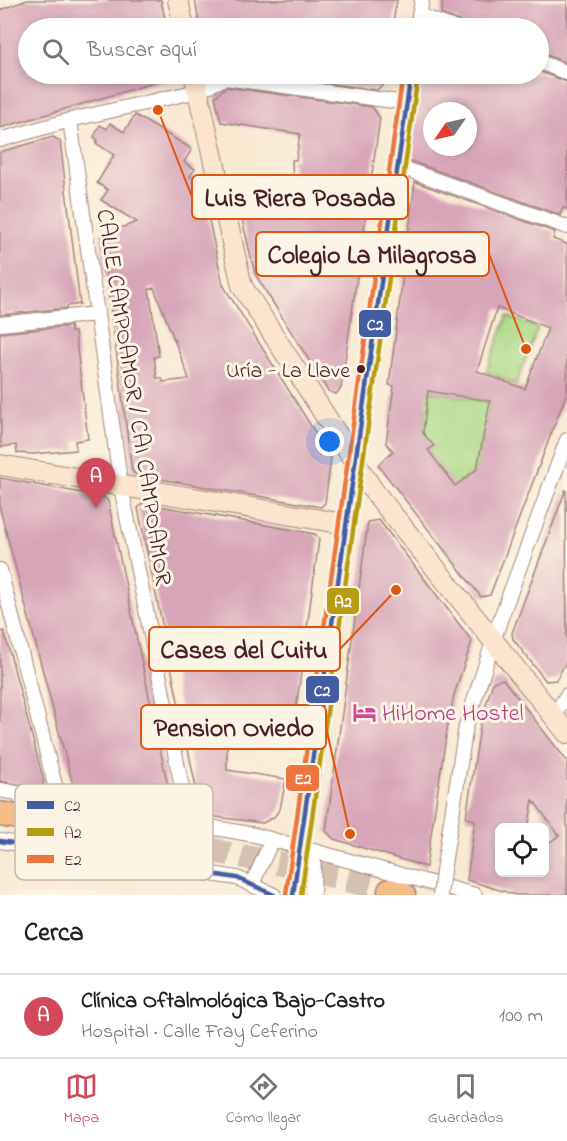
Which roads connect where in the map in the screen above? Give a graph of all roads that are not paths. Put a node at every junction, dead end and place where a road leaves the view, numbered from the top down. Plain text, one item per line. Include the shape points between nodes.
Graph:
1 (178, 0) edge
2 (422, 0) edge
3 (182, 18) edge
4 (419, 18) edge
5 (549, 65) edge
6 (567, 72) edge
7 (267, 84) edge
8 (409, 84) edge
9 (195, 85) edge
10 (406, 104) junction
11 (70, 120) junction
12 (0, 140) edge
13 (398, 166) junction
14 (567, 226) edge
15 (97, 314) junction
16 (0, 324) edge
17 (567, 440) edge
18 (355, 464) junction
19 (0, 465) edge
20 (121, 487) junction
21 (373, 490) junction
22 (346, 517) junction
23 (0, 570) edge
24 (493, 640) junction
25 (567, 695) edge
26 (554, 716) junction
27 (567, 733) edge
28 (55, 784) edge
29 (181, 784) edge
30 (0, 790) edge
31 (15, 793) edge
32 (0, 814) edge
33 (15, 817) edge
34 (213, 827) edge
35 (272, 840) junction
36 (0, 841) edge
37 (15, 843) edge
38 (306, 849) junction
39 (213, 874) edge
40 (254, 887) edge
41 (274, 895) edge
42 (292, 895) edge
43 (313, 895) edge
44 (440, 895) edge
45 (475, 895) edge

1 - 3 street
2 - 4 street
5 - 6 street
7 - 10 street
8 - 10 street
9 - 11 street
9 - 18 street via 242,286
10 - 13 street
11 - 12 street
11 - 15 street, CALLE CAMPOAMOR / CAI CAMPOAMOR
13 - 14 street
13 - 18 street
15 - 16 street
15 - 20 street, CALLE CAMPOAMOR / CAI CAMPOAMOR
17 - 24 street
18 - 21 street
18 - 22 street
19 - 20 street
20 - 22 street
20 - 29 street, CALLE CAMPOAMOR / CAI CAMPOAMOR
21 - 22 street via 362,494
21 - 24 street
22 - 38 street
23 - 28 street
24 - 26 street
24 - 44 street, bridge via 466,726
25 - 26 street
26 - 27 street
30 - 31 street
32 - 33 highway
34 - 35 street
35 - 38 street
35 - 40 street
36 - 37 street
38 - 42 street
38 - 43 street
38 - 45 street
39 - 40 street via 237,878
40 - 41 street

